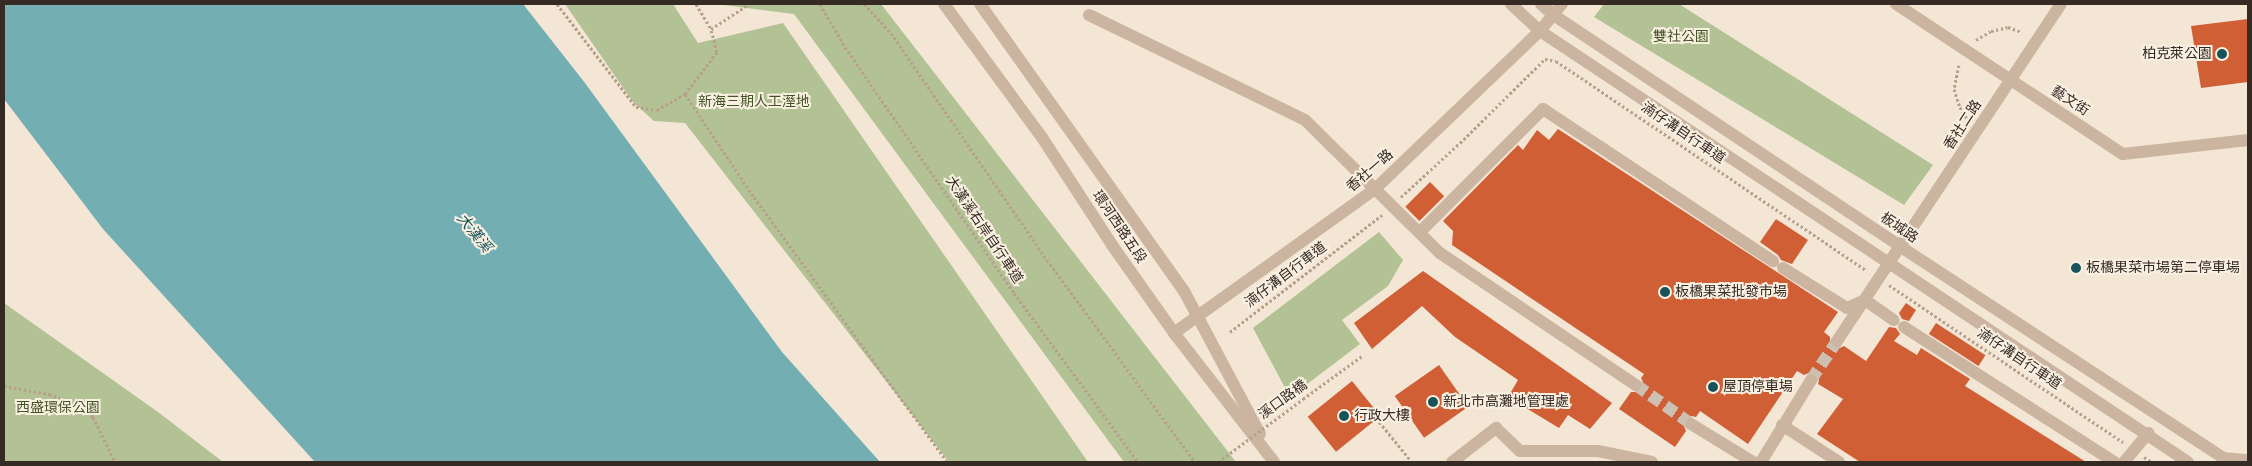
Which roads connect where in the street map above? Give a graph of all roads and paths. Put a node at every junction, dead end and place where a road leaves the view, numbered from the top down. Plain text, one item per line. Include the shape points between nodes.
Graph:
1 (557, 4) edge
2 (696, 4) edge
3 (749, 4) edge
4 (820, 4) edge
5 (864, 4) edge
6 (944, 4) edge
7 (980, 4) edge
8 (1511, 4) edge
9 (1541, 4) edge
10 (1562, 4) edge
11 (1896, 4) edge
12 (2060, 4) edge
13 (1089, 14) dead end
14 (1552, 14) junction
15 (711, 28) junction
16 (1540, 31) junction
17 (2022, 32) dead end
18 (1974, 41) dead end
19 (1959, 65) dead end
20 (2010, 80) junction
21 (685, 94) junction
22 (1967, 119) dead end
23 (2248, 140) edge
24 (1375, 189) junction
25 (1392, 206) junction
26 (1420, 232) junction
27 (1901, 247) junction
28 (1890, 263) junction
29 (1880, 279) junction
30 (1866, 300) junction
31 (1198, 318) junction
32 (1230, 332) dead end
33 (1174, 333) junction
34 (1837, 341) tunnel mouth
35 (1362, 356) dead end
36 (1811, 380) tunnel mouth
37 (1636, 385) tunnel mouth
38 (4, 386) edge
39 (1376, 418) dead end
40 (1691, 424) tunnel mouth
41 (1782, 425) junction
42 (2148, 433) junction
43 (2134, 450) junction
44 (2248, 460) edge
45 (115, 462) edge
46 (947, 462) edge
47 (1138, 462) edge
48 (1195, 462) edge
49 (1218, 462) edge
50 (1275, 462) edge
51 (1412, 462) edge
52 (1452, 462) edge
53 (1652, 462) edge
54 (1753, 462) edge
55 (1761, 462) edge
56 (1840, 462) edge
57 (2114, 462) edge
58 (2124, 462) edge
59 (2152, 462) edge
60 (2188, 462) edge

1 - 21 path via 636,107 658,110
2 - 15 path
3 - 15 path
4 - 47 path, 大漢溪右岸自行車道 via 845,47 1014,293
5 - 48 path via 891,33 1050,264
6 - 33 street, 環河西路五段 via 1043,139
7 - 31 street, 環河西路五段 via 1184,291
8 - 16 street
9 - 14 street, 板城路
10 - 14 street, 香社一路
11 - 20 street, 藝文街
12 - 20 street, 香社二路
13 - 24 street via 1305,120
14 - 16 street, 香社一路
14 - 27 street, 板城路
15 - 21 path via 717,52
16 - 24 street, 香社一路
16 - 28 street
17 - 18 path via 2008,27 1991,31
19 - 22 path via 1954,89
20 - 23 street, 藝文街 via 2123,154
20 - 27 street, 香社二路
21 - 46 path via 754,198
24 - 25 street
24 - 31 street, 香社一路
25 - 26 street
25 - 29 path, 湳仔溝自行車道 via 1546,59 1556,61
25 - 32 path, 湳仔溝自行車道
26 - 30 street via 1543,109 1847,308
26 - 37 street via 1440,253
27 - 28 street, 香社二路
27 - 44 street, 板城路 via 2224,458
28 - 29 street, 香社二路
28 - 42 street
29 - 30 street, 香社二路
29 - 43 path, 湳仔溝自行車道
30 - 34 street, 香社二路
30 - 57 street
31 - 33 street, 香社一路
31 - 50 street, 環河西路五段
33 - 50 street, 環河西路五段
35 - 49 path, 溪口路橋, bridge
36 - 41 street
38 - 45 path via 50,394 80,405 93,417
39 - 51 path
40 - 54 street
41 - 55 street
41 - 56 street
42 - 43 street
42 - 60 street
43 - 58 street
43 - 59 path, 湳仔溝自行車道
52 - 53 street via 1496,428 1520,452 1598,451

